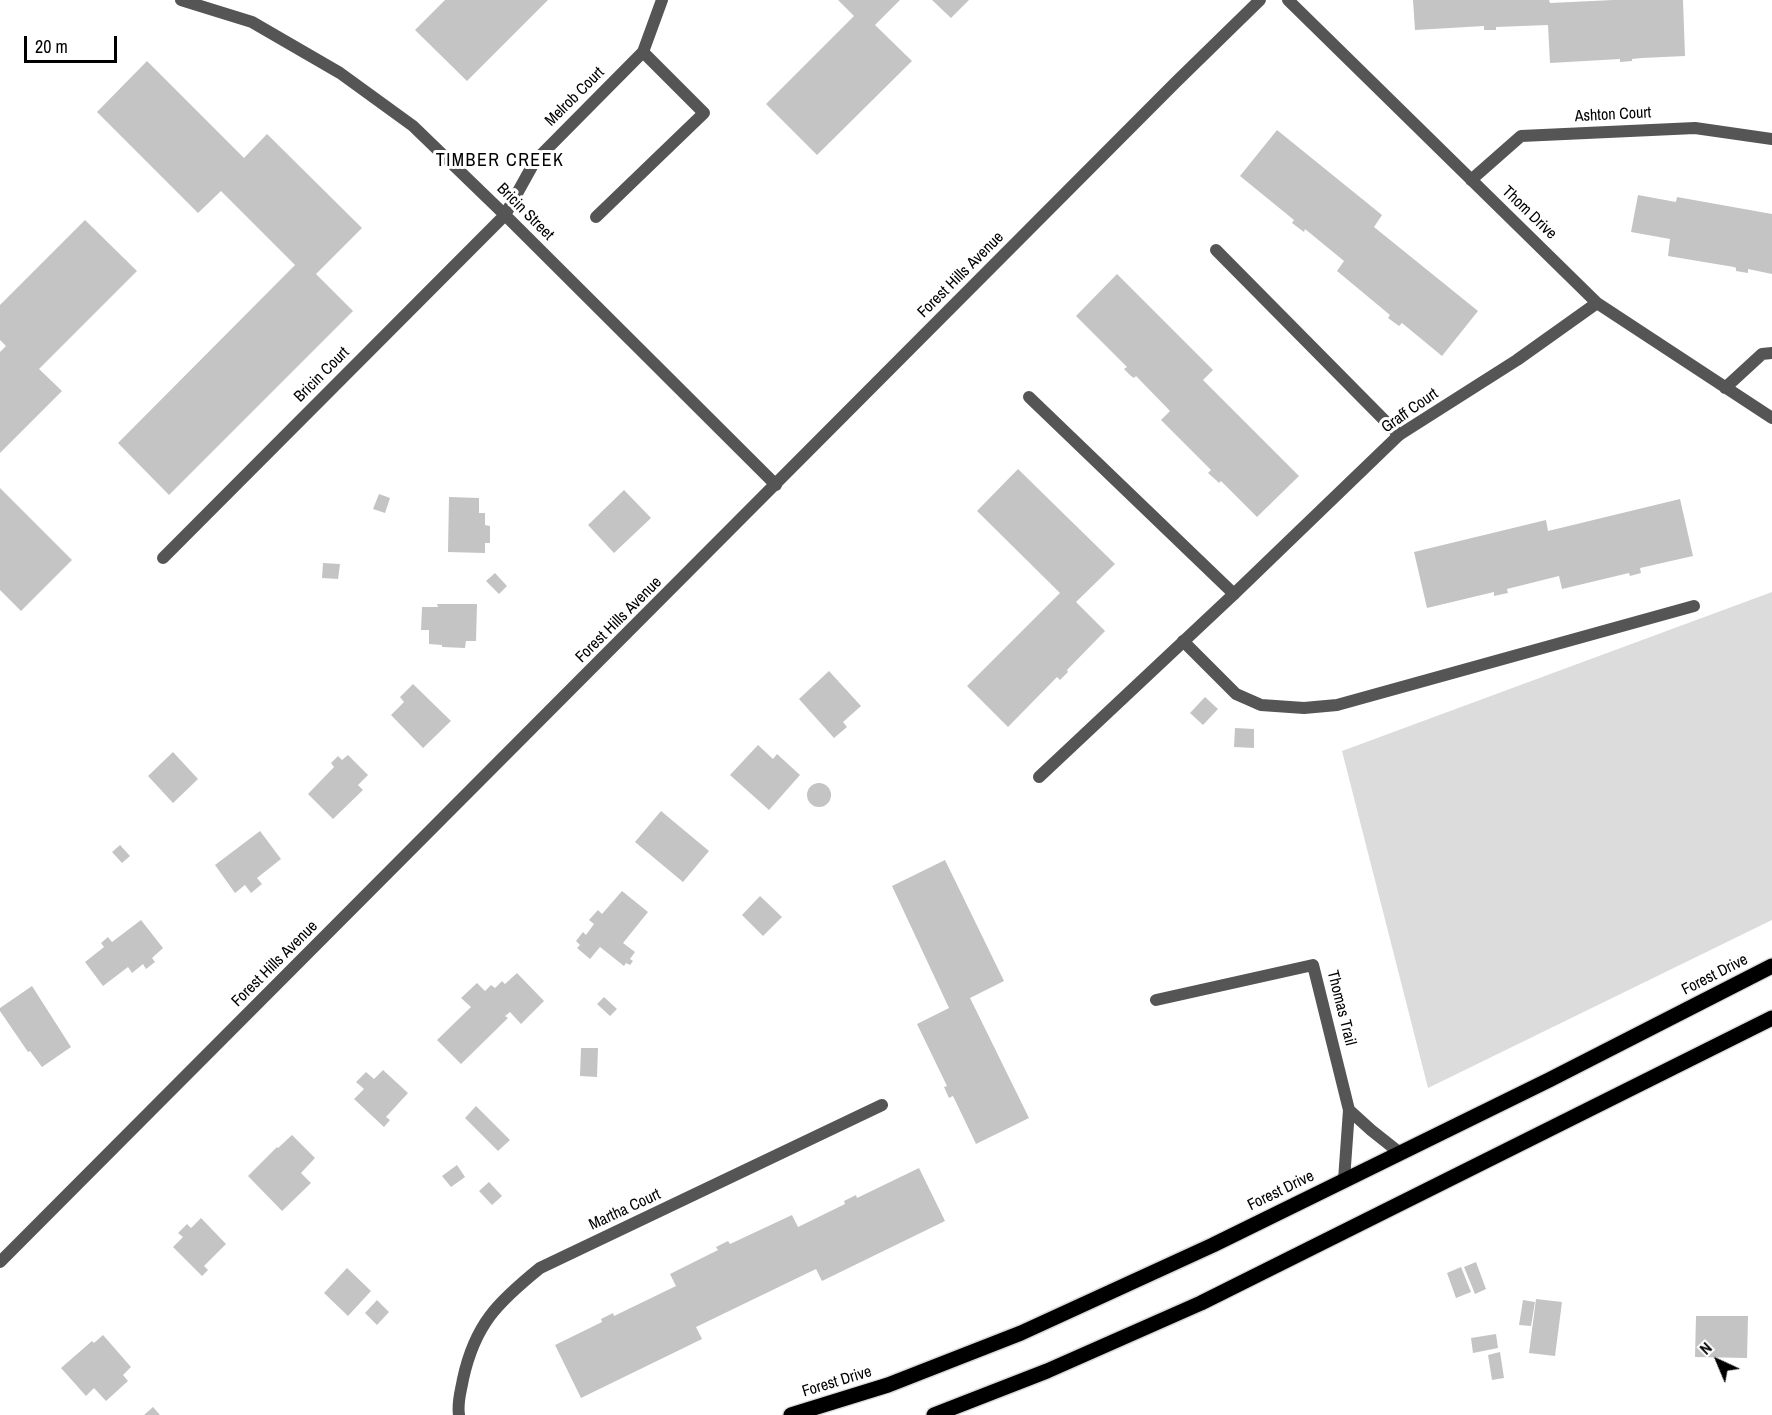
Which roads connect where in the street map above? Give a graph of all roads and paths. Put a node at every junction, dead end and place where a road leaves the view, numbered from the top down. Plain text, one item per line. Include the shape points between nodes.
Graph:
1 (181, 0) edge
2 (662, 0) edge
3 (1260, 0) edge
4 (1288, 0) edge
5 (643, 52) junction
6 (1772, 139) edge
7 (1471, 180) junction
8 (505, 215) junction
9 (596, 217) dead end
10 (1216, 250) dead end
11 (1598, 303) junction
12 (1772, 353) edge
13 (1725, 388) junction
14 (1029, 398) dead end
15 (1772, 418) edge
16 (1399, 435) junction
17 (776, 485) junction
18 (163, 558) dead end
19 (1234, 594) junction
20 (1694, 606) dead end
21 (1183, 641) junction
22 (1039, 777) dead end
23 (1772, 966) edge
24 (1156, 1000) dead end
25 (1772, 1018) edge
26 (882, 1105) dead end
27 (1349, 1110) junction
28 (1400, 1153) junction
29 (1344, 1180) junction
30 (0, 1263) edge
31 (459, 1415) edge
32 (791, 1415) edge
33 (933, 1415) edge

1 - 8 street, Bricin Street via 252,22 340,73 413,126
2 - 5 street, Melrob Court
3 - 17 street, Forest Hills Avenue
4 - 7 street, Thom Drive
5 - 8 street, Melrob Court via 535,161
5 - 9 street via 704,113
6 - 7 street, Ashton Court via 1695,128 1521,136
7 - 11 street, Thom Drive
8 - 17 street, Bricin Street
8 - 18 street, Bricin Court
10 - 16 street
11 - 13 street, Thom Drive
11 - 16 street, Graff Court
12 - 13 street via 1762,354
13 - 15 street, Thom Drive
14 - 19 street
16 - 19 street, Graff Court
17 - 30 street, Forest Hills Avenue
19 - 21 street, Graff Court
20 - 21 street via 1337,705 1304,708 1261,705 1236,693
21 - 22 street, Graff Court
23 - 28 main road, Forest Drive
24 - 27 street, Thomas Trail via 1313,965
25 - 33 main road via 1201,1303 1047,1371
26 - 31 street, Martha Court via 540,1268 491,1312 468,1355
27 - 28 street
27 - 29 street, Thomas Trail
28 - 29 main road, Forest Drive
29 - 32 main road, Forest Drive via 1022,1333 888,1385

